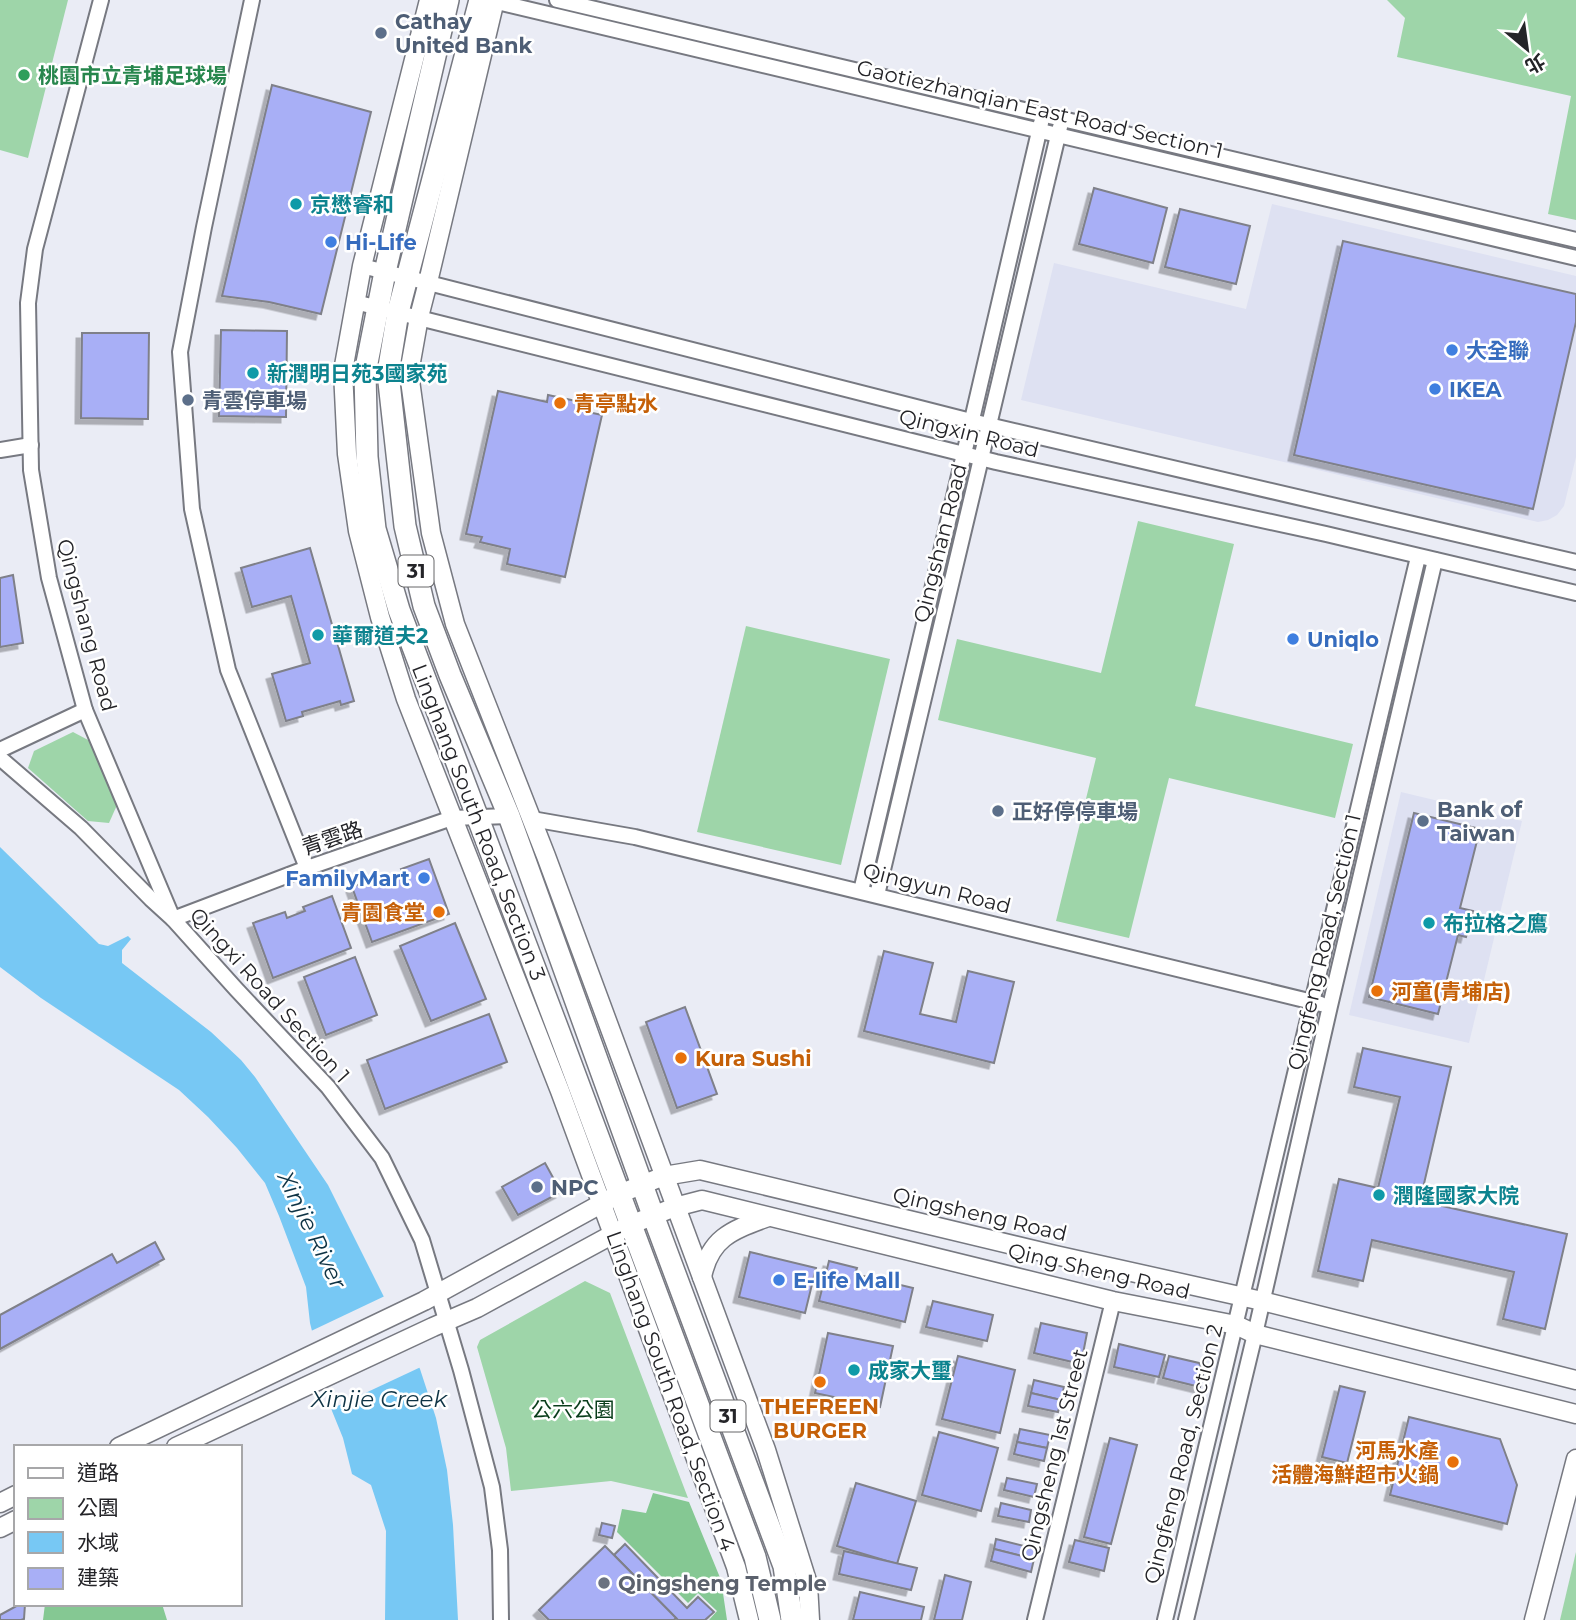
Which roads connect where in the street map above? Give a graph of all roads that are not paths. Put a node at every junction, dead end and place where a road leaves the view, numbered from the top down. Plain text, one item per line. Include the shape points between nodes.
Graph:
1 (101, 0) edge
2 (252, 0) edge
3 (429, 0) edge
4 (448, 0) edge
5 (490, 0) edge
6 (557, 0) edge
7 (1043, 115) junction
8 (1062, 119) junction
9 (1039, 130) junction
10 (1058, 135) junction
11 (1576, 240) edge
12 (1576, 258) edge
13 (362, 266) junction
14 (385, 272) junction
15 (418, 280) junction
16 (355, 302) junction
17 (399, 312) junction
18 (971, 421) junction
19 (990, 425) junction
20 (31, 445) junction
21 (0, 450) edge
22 (964, 454) junction
23 (982, 458) junction
24 (1418, 557) junction
25 (1435, 560) junction
26 (1576, 562) edge
27 (1576, 593) edge
28 (85, 710) junction
29 (0, 750) edge
30 (0, 758) edge
31 (509, 816) junction
32 (452, 818) junction
33 (478, 818) junction
34 (532, 819) junction
35 (307, 869) junction
36 (860, 891) junction
37 (877, 895) junction
38 (173, 919) junction
39 (1312, 1002) junction
40 (1330, 1006) junction
41 (664, 1176) junction
42 (642, 1184) junction
43 (610, 1198) junction
44 (675, 1207) junction
45 (653, 1215) junction
46 (768, 1217) junction
47 (622, 1229) junction
48 (702, 1277) junction
49 (1243, 1297) junction
50 (1113, 1301) junction
51 (1262, 1301) junction
52 (443, 1307) junction
53 (1236, 1325) junction
54 (1255, 1334) junction
55 (1576, 1380) edge
56 (724, 1405) junction
57 (1576, 1414) edge
58 (123, 1445) edge
59 (180, 1445) edge
60 (1576, 1459) edge
61 (776, 1483) junction
62 (501, 1620) edge
63 (749, 1620) edge
64 (770, 1620) edge
65 (792, 1620) edge
66 (810, 1620) edge
67 (1035, 1620) edge
68 (1165, 1620) edge
69 (1186, 1620) edge
70 (1534, 1620) edge

1 - 20 street, Qingshang Road via 35,249 28,303
2 - 35 street via 180,352 192,509 228,670
3 - 13 street, Linghang South Road, Section 3 / 31
4 - 14 main road, Linghang South Road, Section 3 / 31
5 - 9 street, Gaotiezhanqian East Road Section 1
5 - 15 main road, Linghang South Road, Section 3 / 31
6 - 7 street, Gaotiezhanqian East Road Section 1
7 - 8 street, Gaotiezhanqian East Road Section 1
7 - 9 street, Qingshan Road
8 - 10 street, Qingshan Road
8 - 11 street, Gaotiezhanqian East Road Section 1
9 - 10 street, Gaotiezhanqian East Road Section 1
9 - 18 street, Qingshan Road
10 - 12 street, Gaotiezhanqian East Road Section 1
10 - 19 street, Qingshan Road
13 - 14 street, Qingxin Road
13 - 16 street, Linghang South Road, Section 3 / 31
14 - 15 street, Qingxin Road
14 - 17 main road, Linghang South Road, Section 3 / 31
15 - 17 main road, Linghang South Road, Section 3 / 31
15 - 18 street, Qingxin Road
16 - 17 street, Qingxin Road
16 - 32 street, Linghang South Road, Section 3 / 31 via 343,371 346,454 358,531 406,699
17 - 22 street, Qingxin Road
17 - 31 main road, Linghang South Road, Section 3 / 31 via 388,373 405,526 424,606
17 - 33 main road, Linghang South Road, Section 3 / 31 via 365,373 375,528 399,610
17 - 34 street, Linghang South Road, Section 3 / 31 via 431,533 455,624
18 - 19 street, Qingxin Road
18 - 22 street, Qingshan Road
19 - 23 street, Qingshan Road
19 - 26 street, Qingxin Road
20 - 21 street
20 - 28 street, Qingshang Road via 49,578
22 - 23 street, Qingxin Road
22 - 36 street, Qingshan Road
23 - 24 street, Qingxin Road
23 - 37 street, Qingshan Road
24 - 25 street, Qingxin Road
24 - 39 street, Qingfeng Road, Section 1
25 - 27 street, Qingxin Road
25 - 40 street, Qingfeng Road, Section 1
28 - 29 street
28 - 38 street, Qingshang Road
30 - 38 street, Qingxi Road Section 1 via 81,828
31 - 33 street, 青雲路
31 - 42 main road, Linghang South Road, Section 3 / 31
32 - 33 street, 青雲路
32 - 35 street, 青雲路
32 - 43 street, Linghang South Road, Section 3 / 31 via 560,1091
33 - 43 main road, Linghang South Road, Section 3 / 31
34 - 36 street, Qingyun Road via 635,837
34 - 41 street, Linghang South Road, Section 3 / 31
35 - 38 street, 青雲路
36 - 37 street, Qingyun Road
37 - 39 street, Qingyun Road
38 - 52 street, Qingxi Road Section 1 via 328,1087 382,1158 422,1240
39 - 40 street, Qingyun Road
39 - 49 street, Qingfeng Road, Section 1
40 - 51 street, Qingfeng Road, Section 1
41 - 42 street, Qingsheng Road
41 - 44 street, Linghang South Road, Section 3 / 31
41 - 49 street, Qingsheng Road via 700,1170
42 - 43 street, Qingsheng Road
42 - 45 main road, Linghang South Road, Section 3 / 31
43 - 47 main road, Linghang South Road, Section 3 / 31
43 - 52 street, Qingsheng Road
44 - 45 street, Qing Sheng Road
44 - 46 street, Qing Sheng Road via 702,1200
44 - 48 street, 31
45 - 47 street, Qing Sheng Road
45 - 56 main road, Linghang South Road, Section 4 / 31
46 - 48 street via 722,1238 709,1254
46 - 50 street, Qing Sheng Road
47 - 52 street, Qingsheng Road via 477,1308
47 - 63 street, Linghang South Road, Section 4 / 31 via 736,1567
47 - 64 main road, Linghang South Road, Section 4 / 31 via 755,1557
48 - 61 street, 31
49 - 51 street, Qingsheng Road
49 - 53 street, Qingfeng Road, Section 2
50 - 53 street, Qing Sheng Road
50 - 67 street, Qingsheng 1st Street
51 - 54 street, Qingfeng Road, Section 1
51 - 55 street, Qingsheng Road
52 - 58 street, Qingsheng Road via 399,1313
52 - 59 street, Qingsheng Road via 411,1338
52 - 62 street, Qingxi Road Section 1 via 492,1488 500,1550
53 - 54 street, Qing Sheng Road
53 - 68 street, Qingfeng Road, Section 2
54 - 57 street, Qing Sheng Road
54 - 69 street, Qingfeng Road, Section 2
56 - 61 street
56 - 65 main road, Linghang South Road, Section 4 / 31 via 784,1566
60 - 70 street
61 - 66 street, 31 via 808,1584

